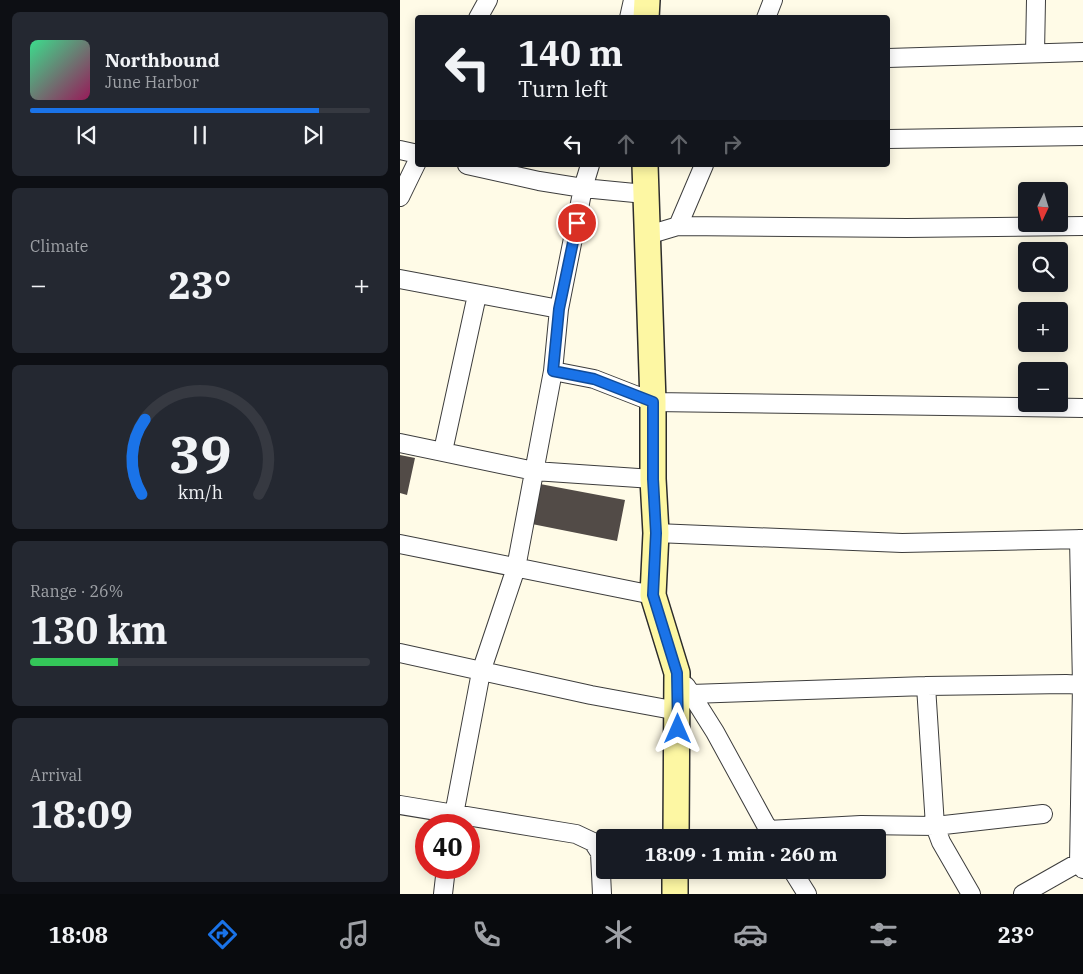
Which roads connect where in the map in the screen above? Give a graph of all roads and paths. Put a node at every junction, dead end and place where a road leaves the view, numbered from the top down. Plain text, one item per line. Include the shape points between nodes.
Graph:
1 (488, 0) edge
2 (634, 0) edge
3 (646, 0) edge
4 (773, 0) edge
5 (1036, 0) edge
6 (480, 15) edge
7 (630, 15) edge
8 (646, 15) edge
9 (767, 15) edge
10 (1035, 52) junction
11 (1083, 52) edge
12 (890, 58) edge
13 (1083, 136) edge
14 (890, 139) edge
15 (400, 150) edge
16 (415, 153) edge
17 (415, 166) edge
18 (476, 167) edge
19 (589, 167) edge
20 (645, 167) edge
21 (703, 167) edge
22 (584, 188) junction
23 (645, 194) junction
24 (400, 197) edge
25 (678, 226) junction
26 (1083, 226) edge
27 (648, 235) junction
28 (400, 279) edge
29 (477, 295) junction
30 (559, 309) junction
31 (553, 371) junction
32 (653, 402) junction
33 (1083, 408) edge
34 (400, 443) edge
35 (443, 451) junction
36 (534, 471) junction
37 (653, 479) junction
38 (656, 533) junction
39 (1081, 539) edge
40 (400, 544) edge
41 (516, 568) junction
42 (653, 595) junction
43 (400, 653) edge
44 (481, 672) junction
45 (1083, 685) edge
46 (926, 686) junction
47 (684, 702) junction
48 (400, 805) edge
49 (434, 814) edge
50 (454, 814) edge
51 (1043, 814) dead end
52 (480, 822) edge
53 (936, 826) junction
54 (677, 829) edge
55 (768, 829) edge
56 (821, 829) edge
57 (1082, 864) edge
58 (445, 879) edge
59 (675, 879) edge
60 (797, 879) edge
61 (443, 894) edge
62 (602, 894) edge
63 (675, 894) edge
64 (806, 894) edge
65 (971, 894) edge
66 (1023, 894) edge

1 - 6 street
2 - 7 street
3 - 8 street
4 - 9 street
5 - 10 street
10 - 11 street
10 - 12 street
13 - 14 street
15 - 16 street
17 - 24 street
18 - 22 street
19 - 22 street
20 - 23 street
21 - 25 street
22 - 23 street
22 - 30 street
23 - 27 street
25 - 26 street
25 - 27 street
27 - 32 street
28 - 29 street
29 - 30 street
29 - 35 street
30 - 31 street
31 - 32 street via 594,379
31 - 36 street
32 - 33 street
32 - 37 street
34 - 35 street
35 - 36 street
36 - 37 street
36 - 41 street
37 - 38 street
38 - 39 street via 902,544
38 - 42 street
39 - 45 street
40 - 41 street
41 - 42 street
41 - 44 street
42 - 47 street
43 - 44 street
44 - 47 street via 591,695
44 - 50 street
45 - 46 street
45 - 57 street
46 - 47 street
46 - 53 street
47 - 54 street
47 - 55 street via 715,732
48 - 49 street
51 - 53 street
52 - 62 street via 576,834 593,842 600,853
53 - 56 street via 861,825
53 - 65 street via 941,842
57 - 66 street
58 - 61 street
59 - 63 street
60 - 64 street

